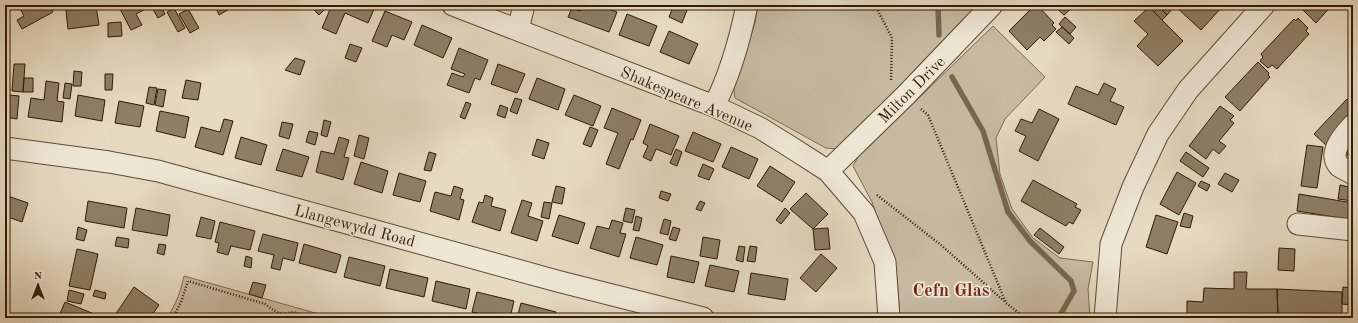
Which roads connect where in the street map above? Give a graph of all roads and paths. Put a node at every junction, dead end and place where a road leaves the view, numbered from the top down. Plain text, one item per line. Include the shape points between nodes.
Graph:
1 (453, 5) edge
2 (524, 5) edge
3 (747, 5) edge
4 (875, 5) edge
5 (992, 5) edge
6 (1264, 5) edge
7 (518, 30) junction
8 (906, 95) junction
9 (714, 106) junction
10 (1353, 125) edge
11 (5, 148) edge
12 (828, 171) junction
13 (1353, 174) edge
14 (874, 193) dead end
15 (1298, 224) dead end
16 (1353, 230) edge
17 (1006, 303) junction
18 (173, 318) edge
19 (312, 318) edge
20 (703, 318) edge
21 (889, 318) edge
22 (1025, 318) edge
23 (1106, 318) edge

1 - 7 street, Shakespeare Avenue
2 - 7 street
3 - 9 street via 724,83
4 - 8 path via 892,38 891,83
5 - 8 street, Milton Drive
6 - 23 street via 1188,90 1158,134 1133,187 1112,244
7 - 9 street, Shakespeare Avenue
8 - 12 street, Milton Drive
8 - 17 path via 928,115
9 - 12 street, Shakespeare Avenue via 760,128
10 - 13 street via 1341,139 1336,150 1336,160 1340,166
11 - 20 street, Llangewydd Road via 158,171 557,281
12 - 21 street, Shakespeare Avenue via 864,213 885,262
14 - 17 path via 941,245
15 - 16 street
17 - 22 path
18 - 19 path via 188,281 265,304 278,313 293,312

